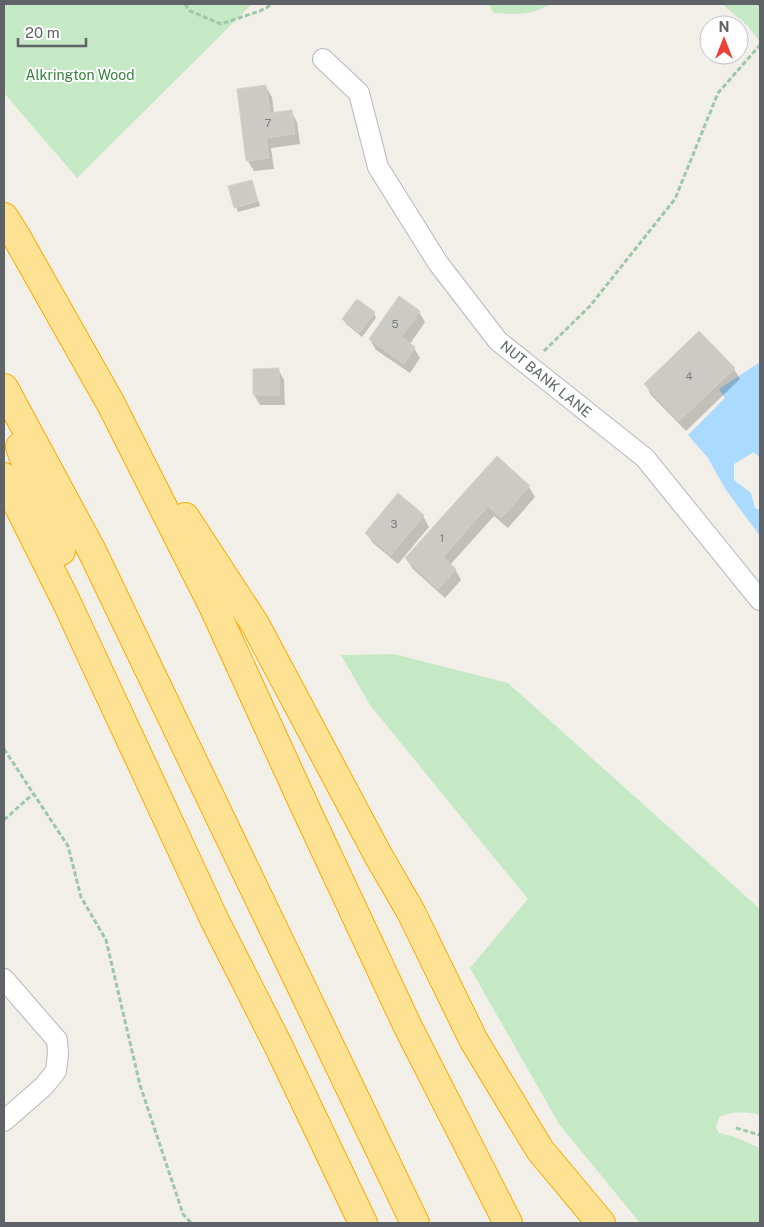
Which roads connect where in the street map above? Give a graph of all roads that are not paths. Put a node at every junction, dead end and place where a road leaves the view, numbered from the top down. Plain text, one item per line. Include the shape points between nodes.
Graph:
1 (323, 59) dead end
2 (4, 217) edge
3 (4, 388) edge
4 (111, 404) junction
5 (4, 405) edge
6 (4, 477) edge
7 (760, 600) edge
8 (4, 979) edge
9 (278, 1045) junction
10 (4, 1121) edge
11 (363, 1223) edge
12 (415, 1223) edge
13 (508, 1223) edge
14 (601, 1223) edge

1 - 7 street, NUT BANK LANE via 359,93 378,167 438,263 498,341 645,458
2 - 4 highway
3 - 12 highway via 92,551
4 - 13 highway via 213,606 408,1026
4 - 14 highway via 255,624 411,912 474,1040 540,1150
5 - 9 highway via 49,527 129,695
6 - 9 highway via 70,609 215,921
8 - 10 street via 57,1040 58,1054 56,1072
9 - 11 highway

